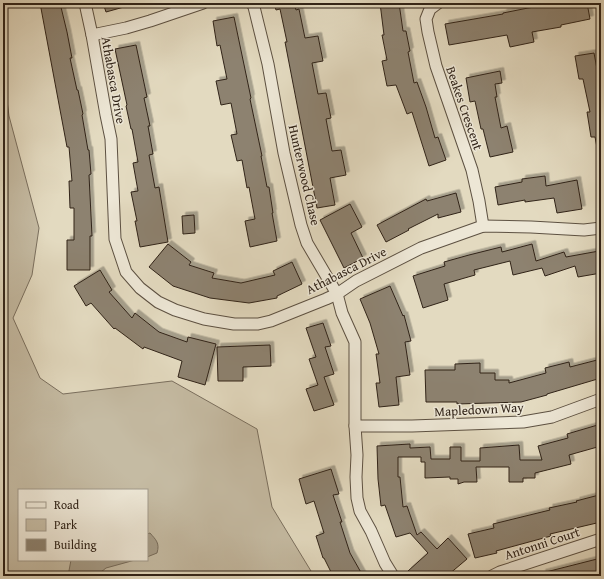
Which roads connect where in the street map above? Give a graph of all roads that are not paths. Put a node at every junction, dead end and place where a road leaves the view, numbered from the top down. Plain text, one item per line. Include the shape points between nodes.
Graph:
1 (85, 3) edge
2 (203, 3) edge
3 (252, 3) edge
4 (438, 3) edge
5 (92, 34) junction
6 (483, 226) junction
7 (601, 228) edge
8 (337, 294) junction
9 (601, 399) edge
10 (355, 426) junction
11 (601, 539) edge
12 (393, 576) edge
13 (492, 576) edge

1 - 5 street, Athabasca Drive
2 - 5 street via 144,23
3 - 8 street, Hunterwood Chase via 268,64 284,153 301,225 307,243
4 - 6 street, Beakes Crescent via 430,9 426,19 428,32 436,66 472,170
5 - 8 street, Athabasca Drive via 111,139 114,239 126,272 140,288 158,302 175,310 204,319 234,324 271,321
6 - 7 street, Athabasca Drive via 584,230
6 - 8 street, Athabasca Drive via 421,248 356,281
8 - 10 street, Hunterwood Chase via 355,342
9 - 10 street, Mapledown Way via 552,417 523,422
10 - 12 street, Hunterwood Chase via 357,498 360,511
11 - 13 street, Antonni Court

